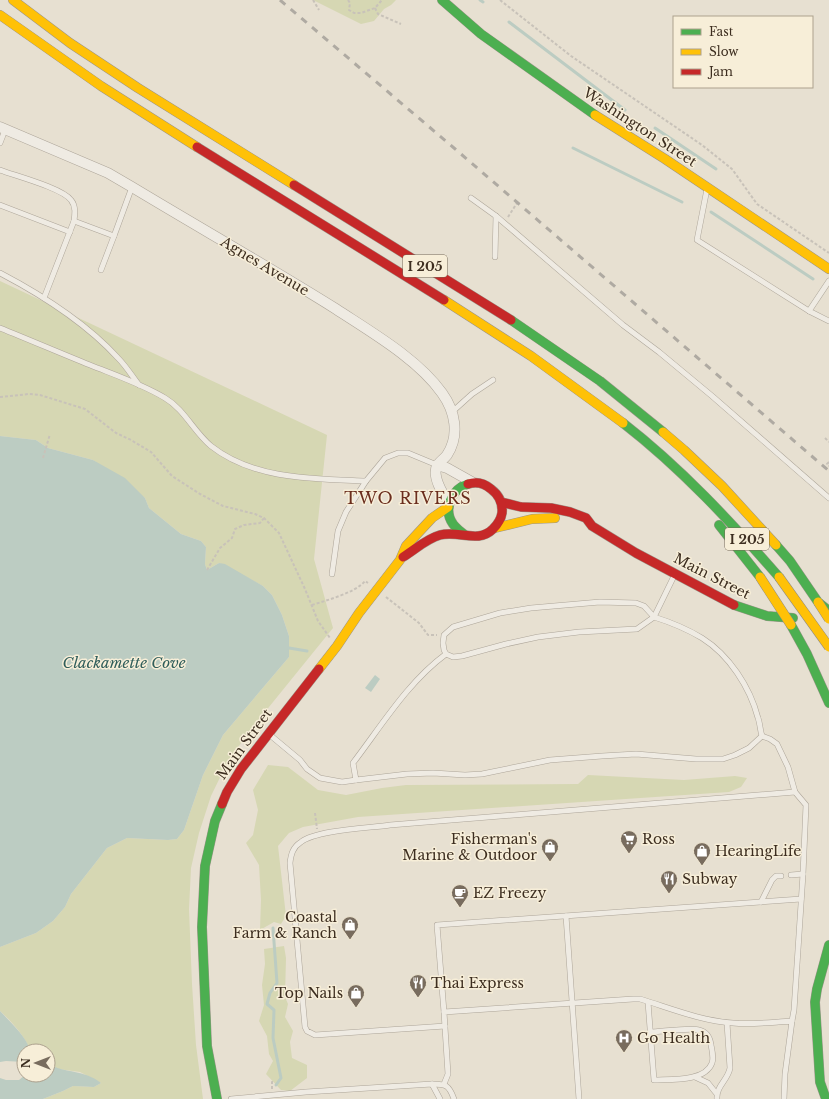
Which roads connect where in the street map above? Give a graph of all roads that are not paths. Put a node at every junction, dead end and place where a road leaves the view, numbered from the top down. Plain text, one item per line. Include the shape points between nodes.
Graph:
1 (12, 0) edge
2 (442, 0) edge
3 (0, 15) edge
4 (3, 129) edge
5 (0, 143) edge
6 (0, 170) edge
7 (132, 187) junction
8 (707, 188) junction
9 (471, 198) dead end
10 (0, 205) edge
11 (496, 216) junction
12 (74, 221) junction
13 (70, 232) junction
14 (114, 236) junction
15 (495, 257) dead end
16 (101, 270) dead end
17 (829, 270) edge
18 (0, 273) edge
19 (829, 281) edge
20 (44, 298) junction
21 (809, 311) junction
22 (829, 321) edge
23 (0, 328) edge
24 (493, 380) dead end
25 (139, 385) junction
26 (452, 412) junction
27 (437, 465) junction
28 (366, 481) junction
29 (472, 482) junction
30 (829, 498) edge
31 (501, 502) junction
32 (711, 503) junction
33 (448, 504) junction
34 (592, 526) junction
35 (495, 528) junction
36 (465, 535) junction
37 (400, 560) junction
38 (332, 574) dead end
39 (675, 574) junction
40 (818, 602) junction
41 (829, 611) edge
42 (654, 617) junction
43 (829, 618) edge
44 (829, 647) edge
45 (446, 654) junction
46 (829, 703) edge
47 (268, 733) junction
48 (762, 736) junction
49 (356, 780) junction
50 (795, 792) junction
51 (803, 874) junction
52 (791, 875) dead end
53 (781, 876) dead end
54 (801, 899) junction
55 (761, 902) junction
56 (566, 916) junction
57 (829, 944) edge
58 (648, 1002) junction
59 (573, 1004) junction
60 (444, 1012) junction
61 (792, 1021) junction
62 (726, 1023) junction
63 (445, 1026) junction
64 (650, 1032) junction
65 (695, 1077) junction
66 (432, 1084) junction
67 (444, 1084) junction
68 (717, 1096) edge
69 (217, 1099) edge
70 (232, 1099) edge
71 (440, 1099) edge
72 (454, 1099) edge
73 (579, 1099) edge
74 (784, 1099) edge
75 (826, 1099) edge

1 - 40 main road, I 205 via 70,43 144,92 474,296 600,381 684,450 722,486 776,545
2 - 8 main road, Washington Street via 481,34 598,117
3 - 32 main road, I 205 via 66,63 169,130 425,287 535,358 639,436
4 - 5 lane
4 - 7 street, Agnes Avenue via 108,173
6 - 12 lane via 62,192 72,200 75,209
7 - 14 lane
7 - 26 street, Agnes Avenue via 311,293 388,343 433,380 451,406
8 - 17 main road, Washington Street
8 - 21 lane via 696,240
9 - 11 lane
10 - 13 lane
11 - 15 lane
11 - 30 lane via 623,325 706,391
12 - 13 lane
12 - 14 lane
13 - 20 lane
14 - 16 lane
18 - 20 lane
19 - 21 lane
20 - 25 lane via 96,337 118,358
21 - 22 lane
23 - 25 lane
24 - 26 lane
25 - 28 lane via 166,398 211,446 236,461 287,476
26 - 27 street, Agnes Avenue via 455,422 452,444 447,455
27 - 28 lane via 408,453 398,453 386,458
27 - 29 street
27 - 33 street via 435,471
28 - 38 lane via 346,512 338,531
29 - 31 main road via 479,482 493,489
29 - 33 main road, Main Street via 457,488
31 - 34 main road, Main Street via 519,507 551,508 570,512 586,518
31 - 35 main road via 500,520
32 - 44 main road, I 205, bridge via 779,577
32 - 46 main road, bridge via 721,528 760,577 791,625
33 - 36 main road via 448,516 452,524
33 - 37 main road, Main Street via 416,534 406,546
34 - 35 main road, Main Street via 537,517
34 - 39 main road, Main Street
35 - 36 main road, Main Street via 481,536
36 - 37 main road, Main Street via 453,533 434,537
37 - 47 main road, Main Street via 337,646
39 - 42 lane
39 - 43 main road, Main Street via 733,605 758,614
40 - 41 main road, bridge
40 - 43 main road, I 205, bridge
42 - 45 lane via 637,629 538,637 462,656 453,657
42 - 45 lane via 644,606 636,603 600,602 500,613 453,627 444,635
42 - 48 lane via 702,638 723,655 749,695
45 - 49 lane via 412,686 353,763
47 - 49 lane via 320,778 342,782
47 - 69 main road, Main Street via 240,769 227,792 215,821 205,866 202,927 206,1036
48 - 49 lane via 749,748 723,759 636,754 550,760 482,774 407,774
48 - 50 lane via 770,739 782,753
50 - 51 lane via 806,805
50 - 63 lane via 390,825 337,831 301,841 291,855 290,863 307,1031 315,1035
51 - 52 lane
51 - 54 lane
53 - 55 lane via 776,876 772,880
54 - 55 lane
54 - 61 lane
55 - 56 lane
56 - 59 lane
56 - 60 lane via 437,925
57 - 75 main road via 815,1002 820,1082
58 - 59 lane via 633,999
58 - 62 lane
58 - 64 lane
59 - 60 lane
59 - 73 lane
60 - 63 lane
61 - 62 lane
61 - 74 lane
62 - 68 lane via 730,1072 718,1088
63 - 67 lane via 448,1074
64 - 65 lane via 654,1080
64 - 65 lane via 698,1029 706,1032 710,1038 713,1061 710,1068
65 - 68 lane via 708,1083
66 - 67 lane
66 - 70 lane
66 - 71 lane
67 - 72 lane

